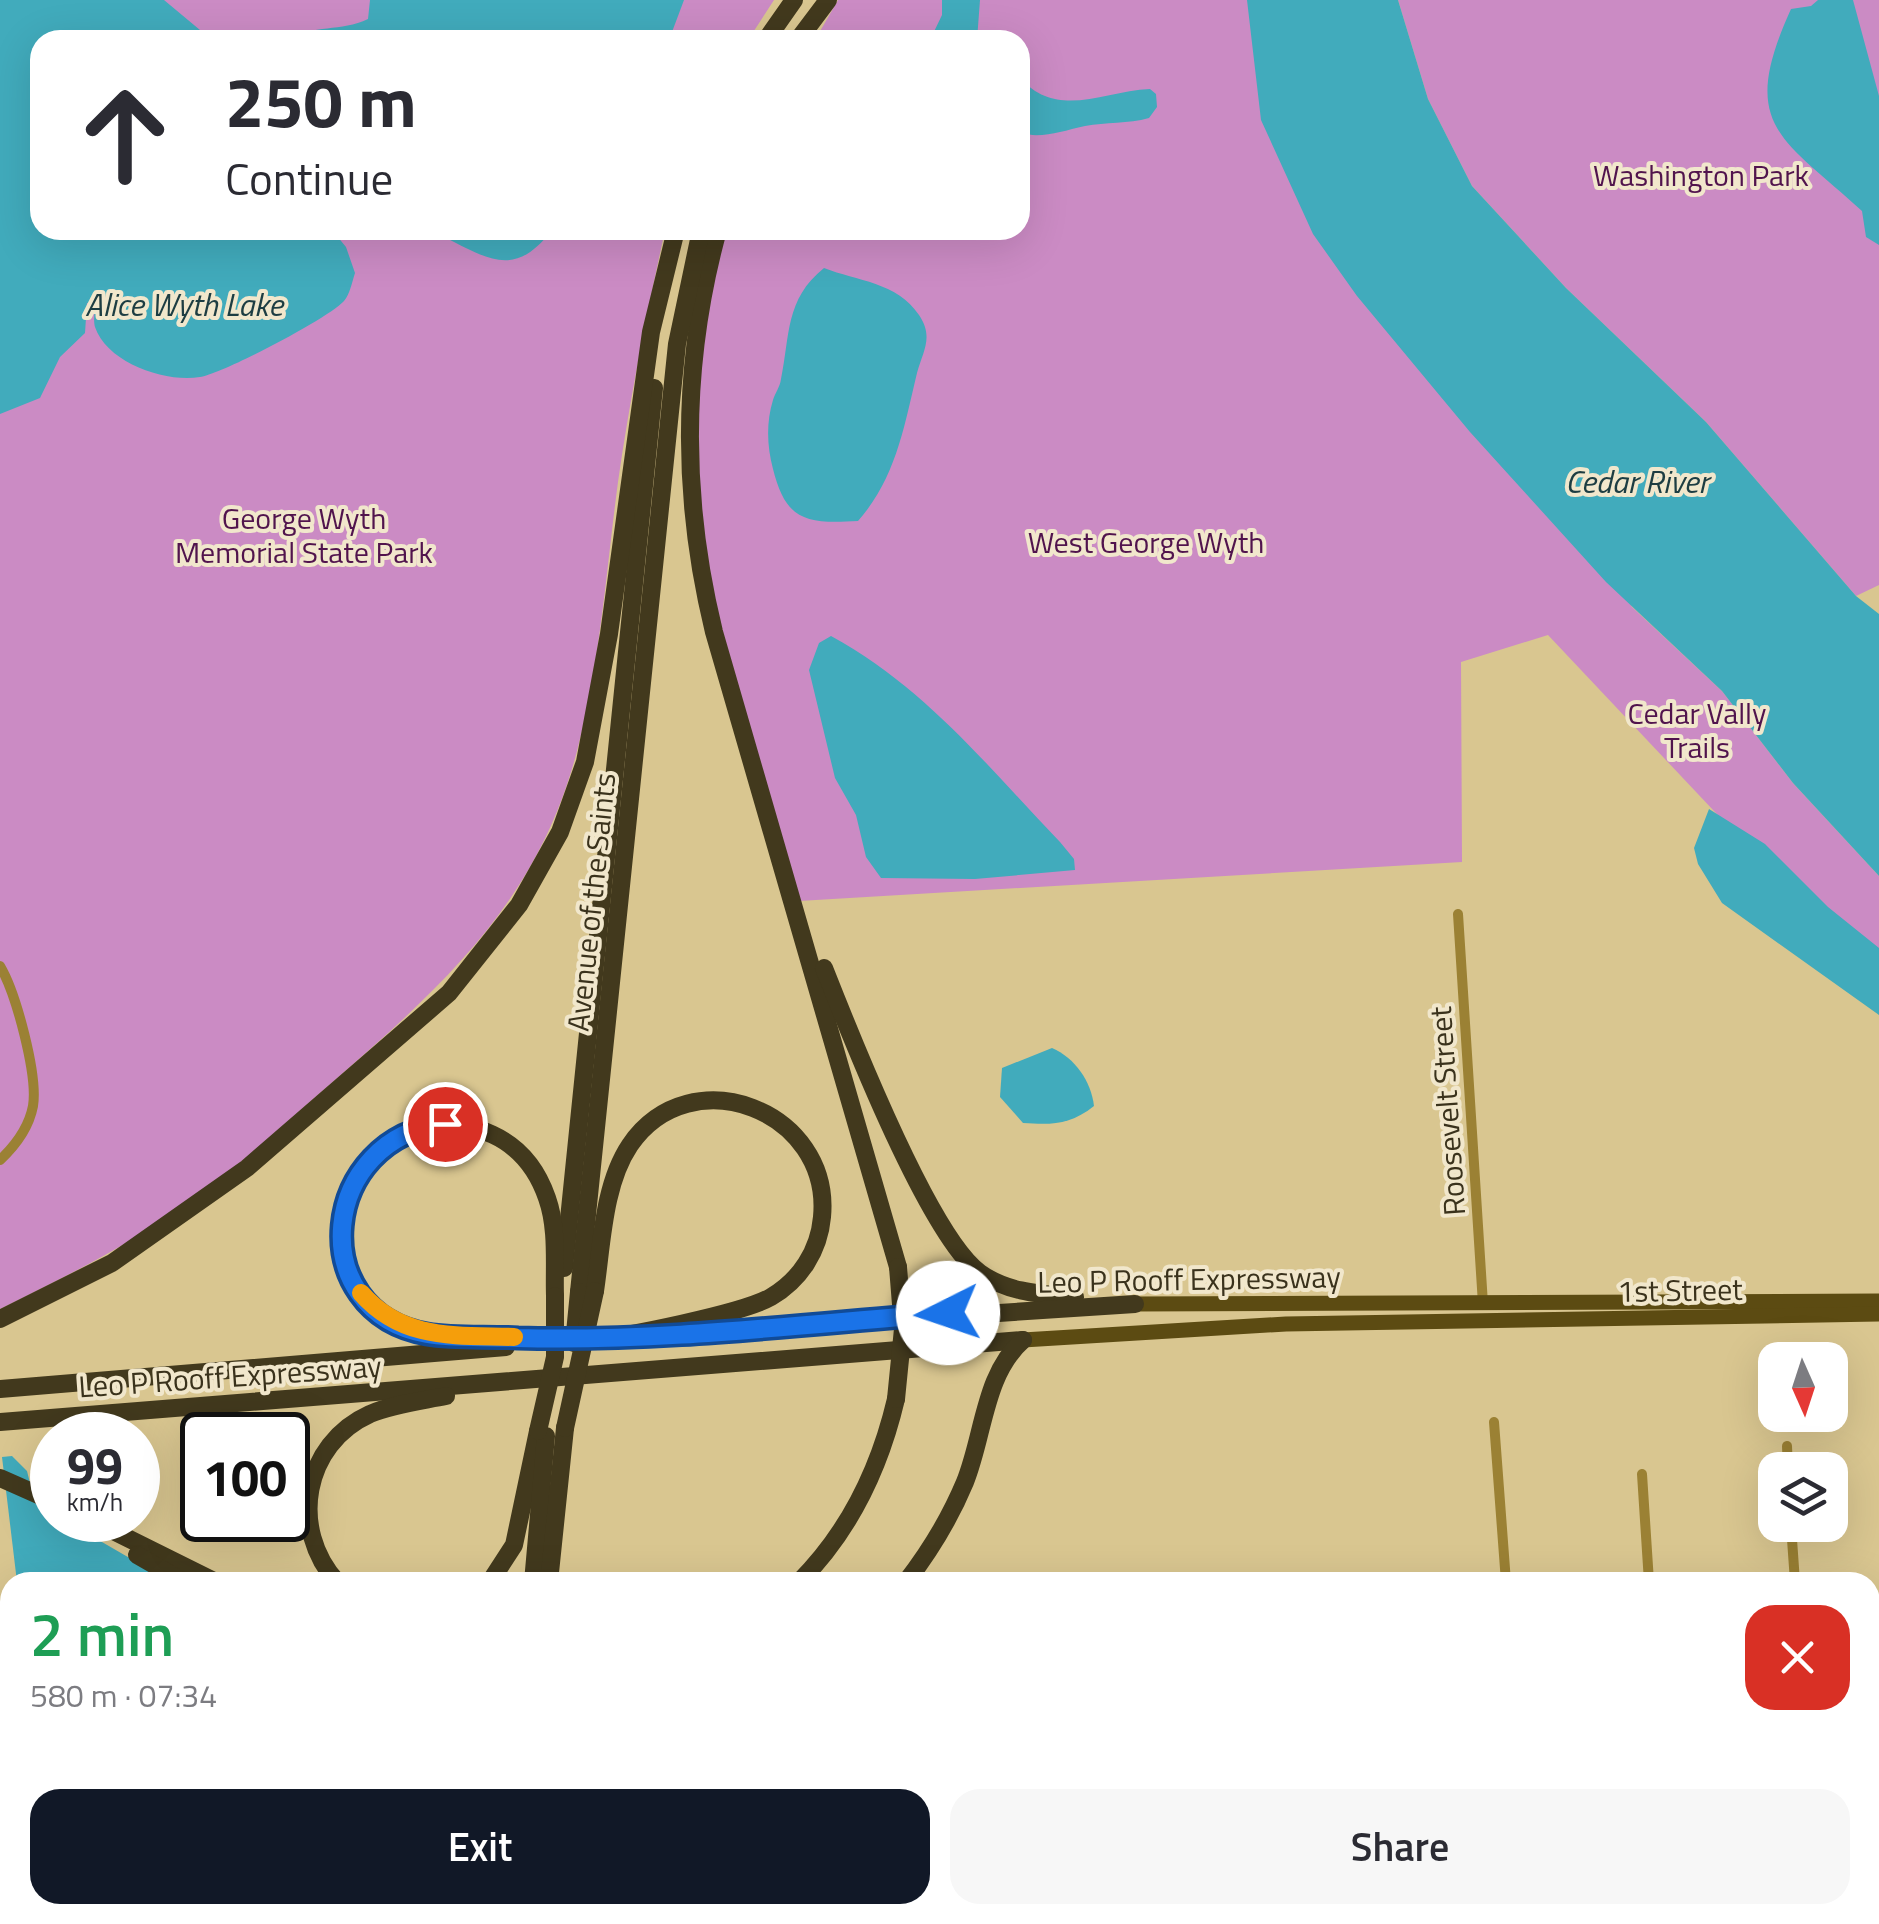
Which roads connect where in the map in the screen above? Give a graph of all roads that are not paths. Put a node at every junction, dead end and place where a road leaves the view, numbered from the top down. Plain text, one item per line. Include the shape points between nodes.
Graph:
1 (794, 0) edge
2 (828, 0) edge
3 (773, 30) edge
4 (806, 30) edge
5 (674, 240) edge
6 (675, 240) edge
7 (699, 240) edge
8 (716, 240) edge
9 (782, 855) junction
10 (1458, 914) dead end
11 (0, 966) edge
12 (0, 1160) edge
13 (572, 1294) junction
14 (1879, 1301) edge
15 (1135, 1304) junction
16 (1482, 1312) junction
17 (1879, 1314) edge
18 (0, 1320) edge
19 (589, 1340) junction
20 (1023, 1340) junction
21 (525, 1381) junction
22 (0, 1389) edge
23 (0, 1422) edge
24 (1494, 1422) dead end
25 (550, 1430) junction
26 (1787, 1446) dead end
27 (1787, 1452) edge
28 (1642, 1474) dead end
29 (0, 1478) edge
30 (30, 1491) edge
31 (118, 1542) edge
32 (135, 1542) edge
33 (1792, 1542) edge
34 (167, 1572) edge
35 (196, 1572) edge
36 (330, 1572) edge
37 (496, 1572) edge
38 (534, 1572) edge
39 (549, 1572) edge
40 (808, 1572) edge
41 (912, 1572) edge
42 (1505, 1572) edge
43 (1648, 1572) edge
44 (1793, 1572) edge

1 - 3 highway
2 - 4 highway
5 - 18 highway via 651,332 585,762 560,832 500,932 449,993 202,1203 112,1263
6 - 13 highway, Avenue of the Saints via 658,348
7 - 13 highway, Avenue of the Saints via 681,314
8 - 9 highway via 690,376 694,530 714,632
9 - 15 highway via 852,1037 952,1244 1005,1286
9 - 40 highway, bridge via 898,1267 903,1330 896,1398 864,1491
10 - 16 street, Roosevelt Street
11 - 12 street via 11,989 34,1100 20,1139
13 - 19 highway via 547,1197 527,1161 503,1140 471,1127 429,1126 380,1148 353,1183 342,1223 347,1268 361,1293 394,1322 447,1336
13 - 19 highway via 628,1148 654,1119 701,1100 733,1100 772,1116 811,1156 821,1184 820,1232 808,1262 786,1287 744,1308
13 - 25 highway, Avenue of the Saints, bridge
13 - 25 highway, Avenue of the Saints, bridge via 555,1357
14 - 16 main road, 1st Street
15 - 16 main road, Leo P Rooff Expressway
15 - 19 highway, Leo P Rooff Expressway
16 - 17 main road, 1st Street
16 - 20 main road, Leo P Rooff Expressway
19 - 22 highway, Leo P Rooff Expressway
20 - 21 highway, Leo P Rooff Expressway
20 - 41 highway via 1002,1361 959,1494
21 - 23 highway, Leo P Rooff Expressway
21 - 36 highway via 384,1409 337,1438 316,1469 307,1507 318,1556
24 - 42 street
25 - 37 highway via 514,1545
25 - 38 highway, Avenue of the Saints
25 - 39 highway, Avenue of the Saints
26 - 27 street
28 - 43 street
29 - 30 highway
31 - 34 highway
32 - 35 highway
33 - 44 street

